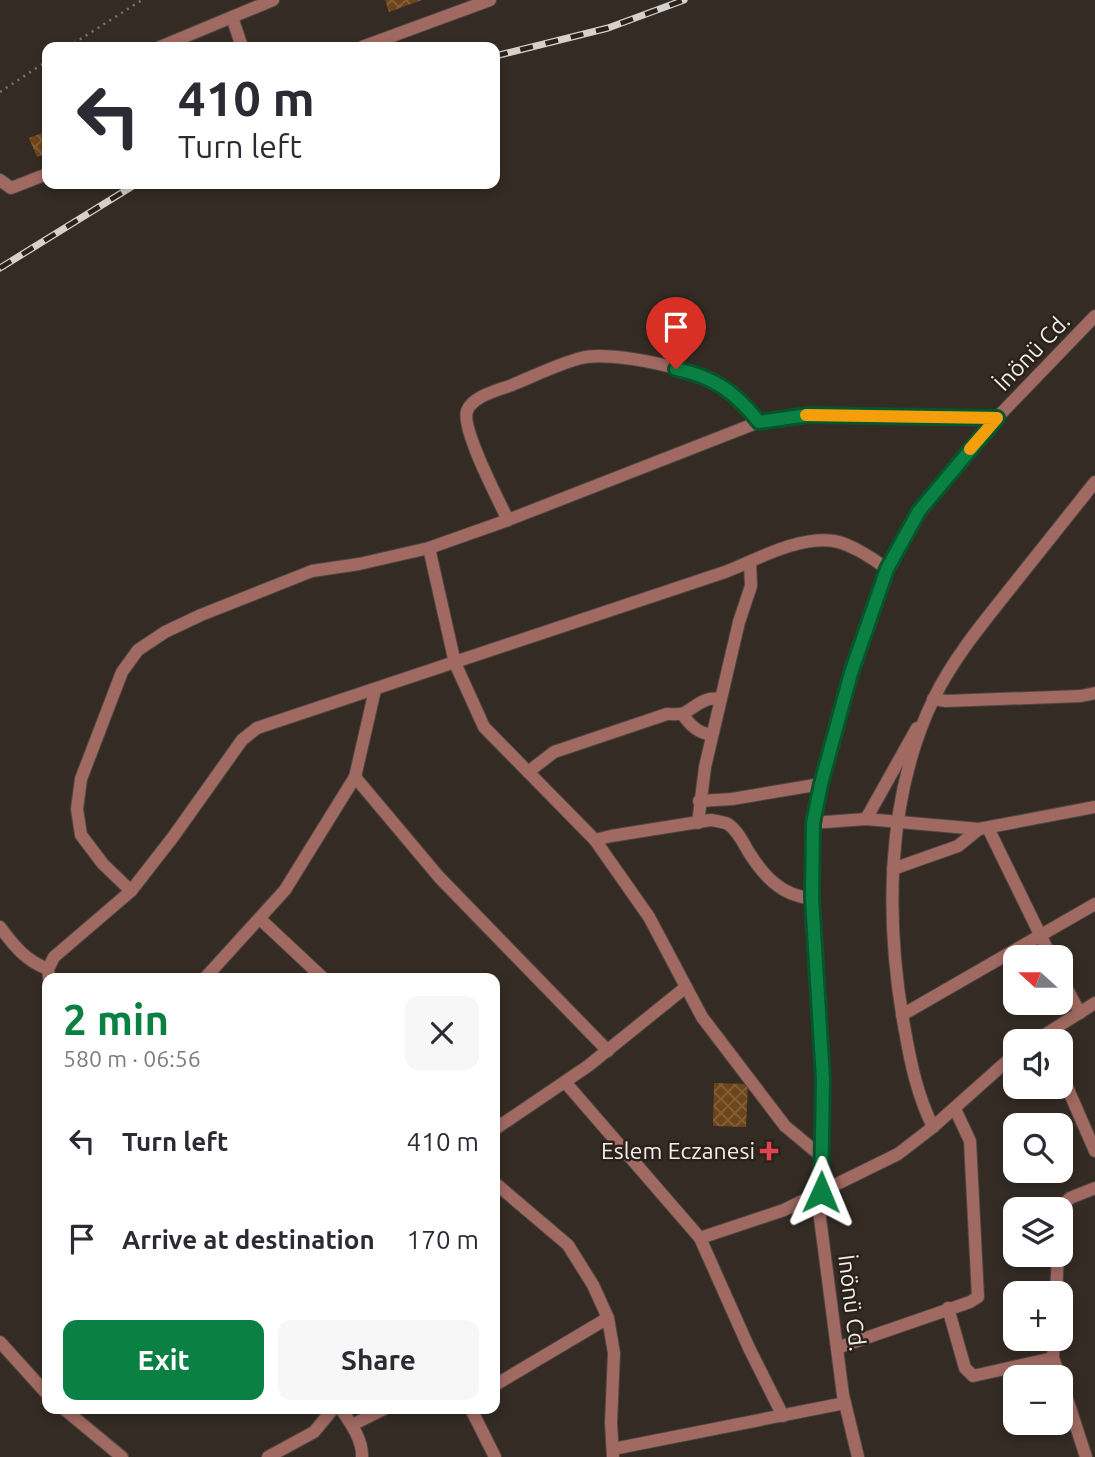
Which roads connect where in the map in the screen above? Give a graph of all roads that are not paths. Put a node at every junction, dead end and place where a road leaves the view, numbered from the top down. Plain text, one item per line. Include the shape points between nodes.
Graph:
1 (273, 0) edge
2 (490, 0) edge
3 (232, 17) junction
4 (172, 42) edge
5 (240, 42) edge
6 (376, 42) edge
7 (42, 176) edge
8 (0, 180) edge
9 (1095, 316) edge
10 (997, 418) junction
11 (759, 422) junction
12 (1095, 482) edge
13 (508, 520) junction
14 (429, 548) junction
15 (750, 562) junction
16 (887, 569) junction
17 (455, 663) junction
18 (375, 690) junction
19 (1095, 693) edge
20 (720, 699) junction
21 (933, 699) junction
22 (682, 714) junction
23 (924, 721) junction
24 (712, 735) junction
25 (528, 772) junction
26 (355, 777) junction
27 (821, 784) junction
28 (881, 789) junction
29 (903, 797) junction
30 (699, 801) junction
31 (1095, 807) edge
32 (866, 819) junction
33 (898, 822) junction
34 (698, 823) junction
35 (813, 823) junction
36 (983, 829) junction
37 (595, 841) junction
38 (893, 869) junction
39 (131, 891) junction
40 (812, 898) junction
41 (1095, 904) edge
42 (260, 919) junction
43 (0, 928) edge
44 (1039, 936) junction
45 (1044, 945) edge
46 (48, 973) edge
47 (49, 973) edge
48 (210, 973) edge
49 (318, 973) edge
50 (685, 987) junction
51 (1073, 1000) edge
52 (1095, 1003) edge
53 (1080, 1013) junction
54 (902, 1015) junction
55 (1057, 1029) edge
56 (608, 1051) junction
57 (1003, 1065) edge
58 (565, 1082) junction
59 (1072, 1099) edge
60 (954, 1108) junction
61 (500, 1126) edge
62 (933, 1127) junction
63 (1095, 1151) edge
64 (821, 1156) junction
65 (500, 1187) edge
66 (1095, 1188) edge
67 (821, 1192) junction
68 (1072, 1197) edge
69 (700, 1238) junction
70 (948, 1308) junction
71 (608, 1318) junction
72 (0, 1342) edge
73 (837, 1348) junction
74 (1053, 1351) edge
75 (1053, 1358) junction
76 (1056, 1365) edge
77 (500, 1382) edge
78 (42, 1388) edge
79 (845, 1403) junction
80 (70, 1414) edge
81 (329, 1414) edge
82 (344, 1414) edge
83 (374, 1414) edge
84 (474, 1414) edge
85 (783, 1416) junction
86 (1073, 1417) edge
87 (352, 1425) junction
88 (613, 1453) edge
89 (122, 1457) edge
90 (268, 1457) edge
91 (362, 1457) edge
92 (495, 1457) edge
93 (858, 1457) edge
94 (1086, 1457) edge

1 - 3 street
2 - 6 street
3 - 4 street
3 - 5 street
7 - 8 street via 11,188
9 - 10 street, İnönü Cd.
10 - 11 street via 808,415
10 - 16 street, İnönü Cd. via 919,511
11 - 13 street
11 - 13 street via 724,386 699,374 608,356 583,357 485,396 467,411 475,449
12 - 21 street via 976,632
13 - 14 street
14 - 17 street
14 - 39 street via 312,571 201,615 138,650 122,673 81,779 78,809 81,835
15 - 16 street via 802,543 835,541
15 - 17 street
15 - 20 street via 751,586
16 - 27 street, İnönü Cd. via 851,673
17 - 18 street
17 - 25 street via 484,727
18 - 26 street
18 - 39 street via 257,728 242,740
19 - 21 street
20 - 22 street via 712,697
20 - 24 street
21 - 23 street
22 - 24 street via 693,727
22 - 25 street via 554,752
23 - 28 street
23 - 29 street
24 - 30 street
25 - 37 street
26 - 42 street via 285,890
26 - 56 street via 439,877
27 - 30 street
27 - 35 street, İnönü Cd.
28 - 29 street
28 - 32 street
29 - 33 street
30 - 34 street
31 - 36 street
32 - 33 street
32 - 35 street
33 - 36 street
33 - 38 street
34 - 37 street
34 - 40 street via 727,824 757,866 779,887 797,897
35 - 40 street, İnönü Cd.
36 - 38 street via 958,846
36 - 44 street
37 - 50 street via 649,917
38 - 54 street via 892,934
39 - 47 street via 54,957
40 - 64 street, İnönü Cd. via 823,1079
41 - 44 street
42 - 48 street
42 - 49 street
43 - 46 street via 17,950
44 - 45 street
44 - 54 street
50 - 56 street
50 - 64 street via 702,1017 785,1126
51 - 53 street
52 - 53 street
53 - 55 street
54 - 62 street via 914,1078
56 - 58 street
57 - 60 street
58 - 61 street
58 - 69 street
59 - 63 street
60 - 62 street
60 - 70 street via 970,1141 978,1297
62 - 67 street via 890,1158
64 - 67 street, İnönü Cd.
65 - 71 street via 568,1245
66 - 68 street
67 - 69 street via 784,1210
67 - 73 street, İnönü Cd. via 820,1218
69 - 85 street
70 - 73 street
70 - 75 street via 965,1368 973,1376
71 - 77 street
71 - 88 street via 614,1353
72 - 78 street
73 - 79 street, İnönü Cd.
74 - 75 street
75 - 76 street
79 - 85 street
79 - 93 street, İnönü Cd.
80 - 89 street
81 - 90 street via 314,1432
82 - 87 street
83 - 87 street
84 - 92 street
85 - 88 street
86 - 94 street
87 - 91 street

